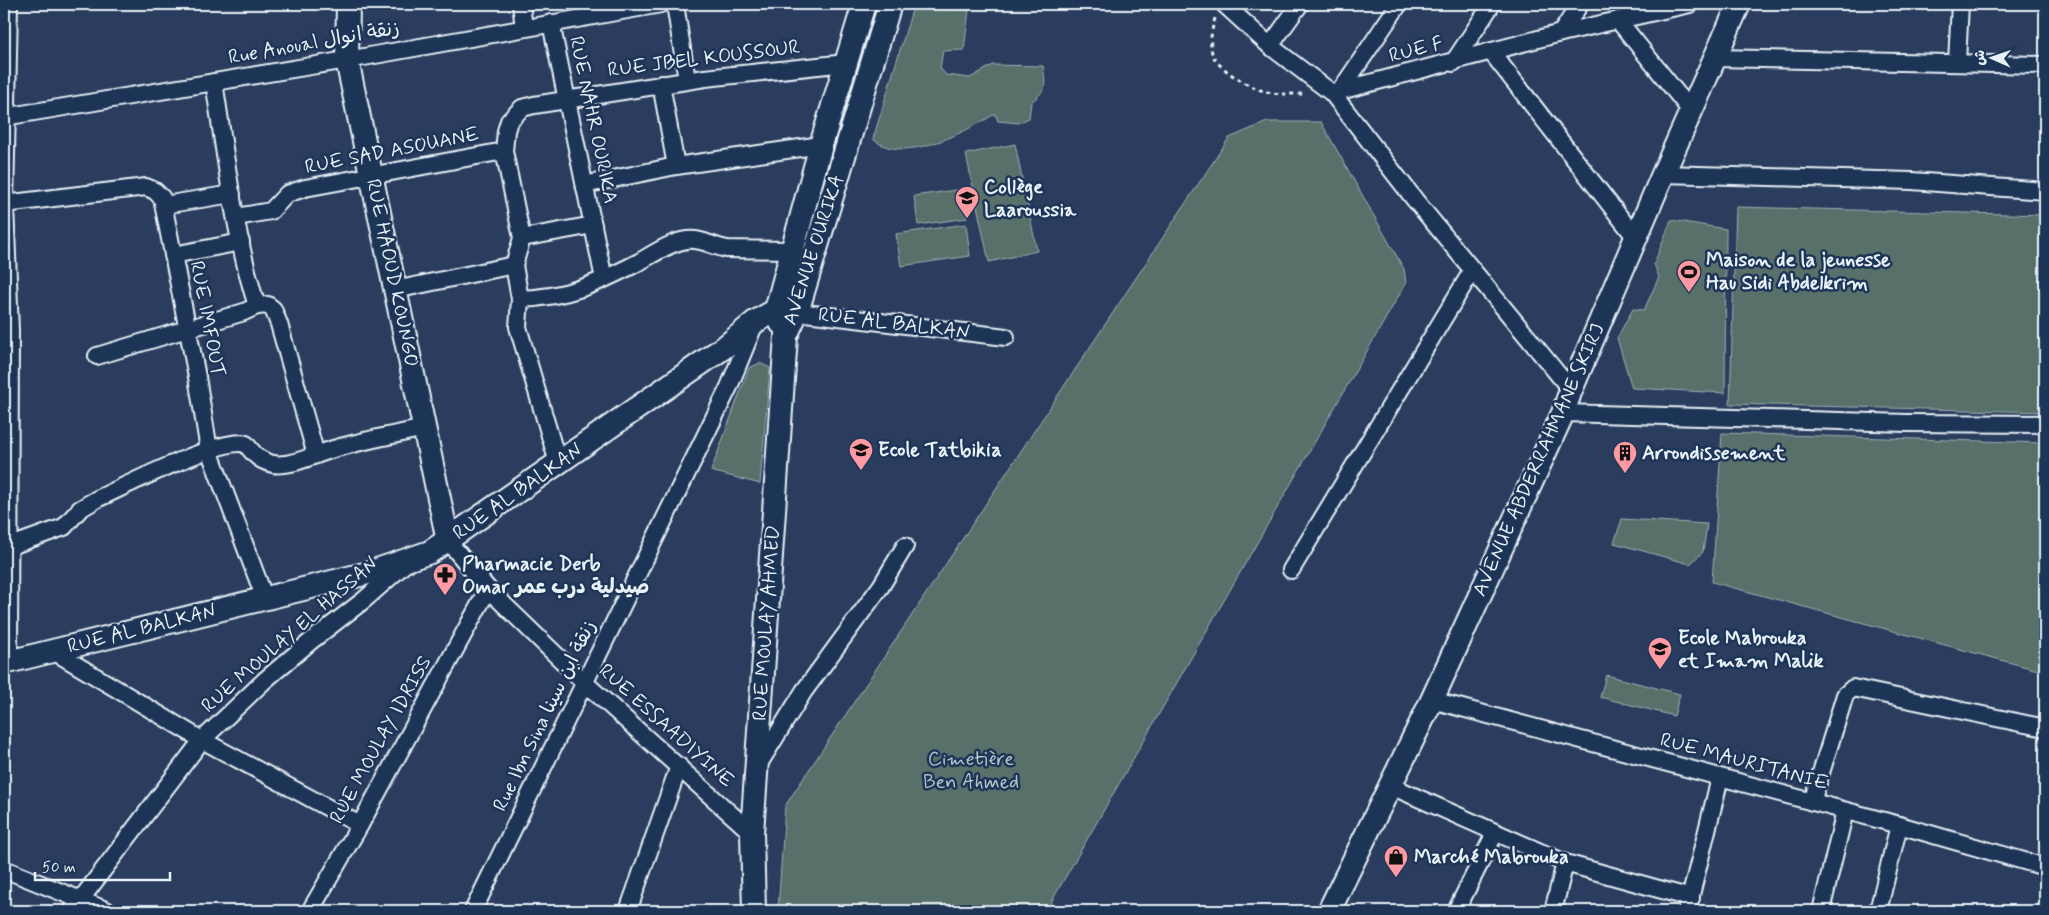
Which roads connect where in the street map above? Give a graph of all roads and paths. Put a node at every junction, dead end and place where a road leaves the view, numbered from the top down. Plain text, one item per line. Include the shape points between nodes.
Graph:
1 (10, 4) edge
2 (348, 4) edge
3 (520, 4) edge
4 (660, 4) edge
5 (675, 4) edge
6 (864, 4) edge
7 (890, 4) edge
8 (1300, 4) edge
9 (1399, 4) edge
10 (1492, 4) edge
11 (1580, 4) edge
12 (1690, 4) edge
13 (1739, 4) edge
14 (1960, 4) edge
15 (608, 8) edge
16 (1220, 8) edge
17 (1618, 20) junction
18 (551, 23) junction
19 (524, 28) junction
20 (1561, 33) junction
21 (1270, 46) junction
22 (1492, 52) junction
23 (1715, 58) junction
24 (347, 60) junction
25 (1453, 62) junction
26 (1957, 62) junction
27 (846, 63) junction
28 (2045, 66) edge
29 (687, 80) junction
30 (214, 82) junction
31 (661, 84) junction
32 (1336, 92) junction
33 (567, 99) junction
34 (1691, 112) junction
35 (6, 117) edge
36 (821, 145) junction
37 (504, 151) junction
38 (676, 166) junction
39 (1663, 174) junction
40 (371, 176) junction
41 (584, 185) junction
42 (2045, 191) edge
43 (232, 194) junction
44 (5, 204) edge
45 (164, 205) junction
46 (236, 217) junction
47 (593, 225) junction
48 (522, 238) junction
49 (1636, 238) junction
50 (241, 242) junction
51 (792, 250) junction
52 (173, 255) junction
53 (514, 266) junction
54 (1472, 271) junction
55 (604, 279) junction
56 (395, 290) junction
57 (520, 300) junction
58 (257, 306) junction
59 (786, 311) junction
60 (755, 322) junction
61 (187, 328) junction
62 (7, 331) edge
63 (786, 336) joint
64 (1006, 337) dead end
65 (96, 356) dead end
66 (1571, 390) junction
67 (1563, 413) junction
68 (2045, 424) edge
69 (424, 428) junction
70 (209, 450) junction
71 (316, 455) junction
72 (558, 463) junction
73 (448, 542) junction
74 (8, 546) junction
75 (905, 546) dead end
76 (409, 560) junction
77 (1291, 570) dead end
78 (488, 589) junction
79 (265, 599) junction
80 (53, 651) junction
81 (6, 663) edge
82 (585, 682) junction
83 (1432, 700) junction
84 (2045, 728) edge
85 (202, 740) junction
86 (679, 766) junction
87 (757, 767) junction
88 (1720, 778) junction
89 (1391, 786) junction
90 (1812, 802) junction
91 (1845, 811) junction
92 (360, 825) junction
93 (1899, 825) junction
94 (752, 833) junction
95 (1495, 833) junction
96 (1565, 863) junction
97 (2045, 867) edge
98 (4, 869) edge
99 (1689, 904) edge
100 (76, 906) edge
101 (108, 911) edge
102 (310, 911) edge
103 (473, 911) edge
104 (628, 911) edge
105 (754, 911) edge
106 (1329, 911) edge
107 (1456, 911) edge
108 (1553, 911) edge
109 (1821, 911) edge
110 (1878, 911) edge

1 - 35 street
2 - 24 street, RUE HAOUD KOUNGO
3 - 19 street
4 - 15 street, Rue Anoual زنقة انوال
5 - 29 street
6 - 27 street, AVENUE OURIKA
7 - 59 street, AVENUE OURIKA
8 - 21 street
9 - 32 street
10 - 25 street
11 - 20 street
12 - 17 street, RUE F
13 - 23 street, AVENUE ABDERRAHMANE SKIRJ
14 - 26 street
15 - 18 street, Rue Anoual زنقة انوال
16 - 21 street
16 - 32 path via 1210,38 1212,55 1223,68 1263,91 1285,94
17 - 20 street, RUE F
17 - 34 street
18 - 19 street, Rue Anoual زنقة انوال
18 - 33 street, RUE NAHR OURIKA
19 - 24 street, Rue Anoual زنقة انوال
20 - 22 street, RUE F
21 - 32 street
22 - 25 street, RUE F
22 - 49 street
23 - 26 street
23 - 34 street, AVENUE ABDERRAHMANE SKIRJ
24 - 30 street, Rue Anoual زنقة انوال
24 - 40 street, RUE HAOUD KOUNGO
25 - 32 street, RUE F
26 - 28 street
27 - 29 street, RUE JBEL KOUSSOUR
27 - 36 street, AVENUE OURIKA
29 - 31 street, RUE JBEL KOUSSOUR
30 - 35 street, Rue Anoual زنقة انوال
30 - 43 street
31 - 33 street, RUE JBEL KOUSSOUR
31 - 38 street
32 - 54 street
33 - 37 street, RUE JBEL KOUSSOUR via 522,108 509,121
33 - 41 street, RUE NAHR OURIKA
34 - 39 street, AVENUE ABDERRAHMANE SKIRJ
35 - 44 street
36 - 38 street
36 - 51 street, AVENUE OURIKA
37 - 40 street, RUE SAD ASOUANE
37 - 48 street, RUE JBEL KOUSSOUR
38 - 41 street
39 - 42 street via 1912,181
39 - 49 street, AVENUE ABDERRAHMANE SKIRJ
40 - 46 street, RUE SAD ASOUANE via 305,188 287,194 271,210
40 - 56 street, RUE HAOUD KOUNGO
41 - 47 street, RUE NAHR OURIKA
43 - 45 street
43 - 46 street
44 - 45 street via 146,187 162,198
44 - 62 street
45 - 52 street, RUE IMFOUT
46 - 50 street
47 - 48 street
47 - 55 street, RUE NAHR OURIKA
48 - 53 street
49 - 66 street, AVENUE ABDERRAHMANE SKIRJ
50 - 52 street
50 - 58 street
51 - 55 street via 727,249 700,240 686,240
51 - 59 street, AVENUE OURIKA
52 - 61 street, RUE IMFOUT
53 - 56 street
53 - 57 street
54 - 66 street
54 - 77 street
55 - 57 street via 570,293
56 - 69 street, RUE HAOUD KOUNGO
57 - 72 street via 520,335
58 - 61 street
58 - 71 street via 268,305 273,309 279,324
59 - 60 street, RUE AL BALKAN
59 - 63 street, AVENUE OURIKA
59 - 64 street, RUE AL BALKAN
60 - 72 street, RUE AL BALKAN via 726,346
60 - 82 street, Rue Ibn Sina زنقة ابن سينا via 729,387
61 - 65 street
61 - 70 street, RUE IMFOUT
62 - 74 street
63 - 87 street, RUE MOULAY AHMED
66 - 67 street, AVENUE ABDERRAHMANE SKIRJ
67 - 68 street
67 - 83 street, AVENUE ABDERRAHMANE SKIRJ
69 - 71 street
69 - 73 street, RUE HAOUD KOUNGO
70 - 71 street via 239,442 246,444 257,458 280,464
70 - 74 street via 97,499 80,509 64,526
70 - 79 street, RUE IMFOUT
72 - 73 street, RUE AL BALKAN
73 - 76 street, RUE AL BALKAN
73 - 78 street, RUE ESSAADIYINE
74 - 81 street
75 - 87 street via 804,691
76 - 79 street, RUE AL BALKAN
76 - 85 street, RUE MOULAY EL HASSAN via 265,680
78 - 82 street, RUE ESSAADIYINE
78 - 92 street, RUE MOULAY IDRISS
79 - 80 street, RUE AL BALKAN
80 - 81 street, RUE AL BALKAN
80 - 85 street
82 - 86 street, RUE ESSAADIYINE
82 - 103 street, Rue Ibn Sina زنقة ابن سينا
83 - 88 street, RUE MAURITANIE
83 - 89 street, AVENUE ABDERRAHMANE SKIRJ
84 - 90 street via 1853,688 1845,695
85 - 92 street
85 - 100 street, RUE MOULAY EL HASSAN
86 - 94 street, RUE ESSAADIYINE
86 - 104 street
87 - 94 street, RUE MOULAY AHMED
88 - 90 street, RUE MAURITANIE
88 - 99 street
89 - 95 street
89 - 106 street, AVENUE ABDERRAHMANE SKIRJ
90 - 91 street, RUE MAURITANIE
91 - 93 street, RUE MAURITANIE
91 - 109 street
92 - 102 street, RUE MOULAY IDRISS
93 - 97 street, RUE MAURITANIE
93 - 110 street
94 - 105 street, RUE MOULAY AHMED
95 - 96 street
95 - 107 street
96 - 99 street
96 - 108 street
98 - 100 street
100 - 101 street

